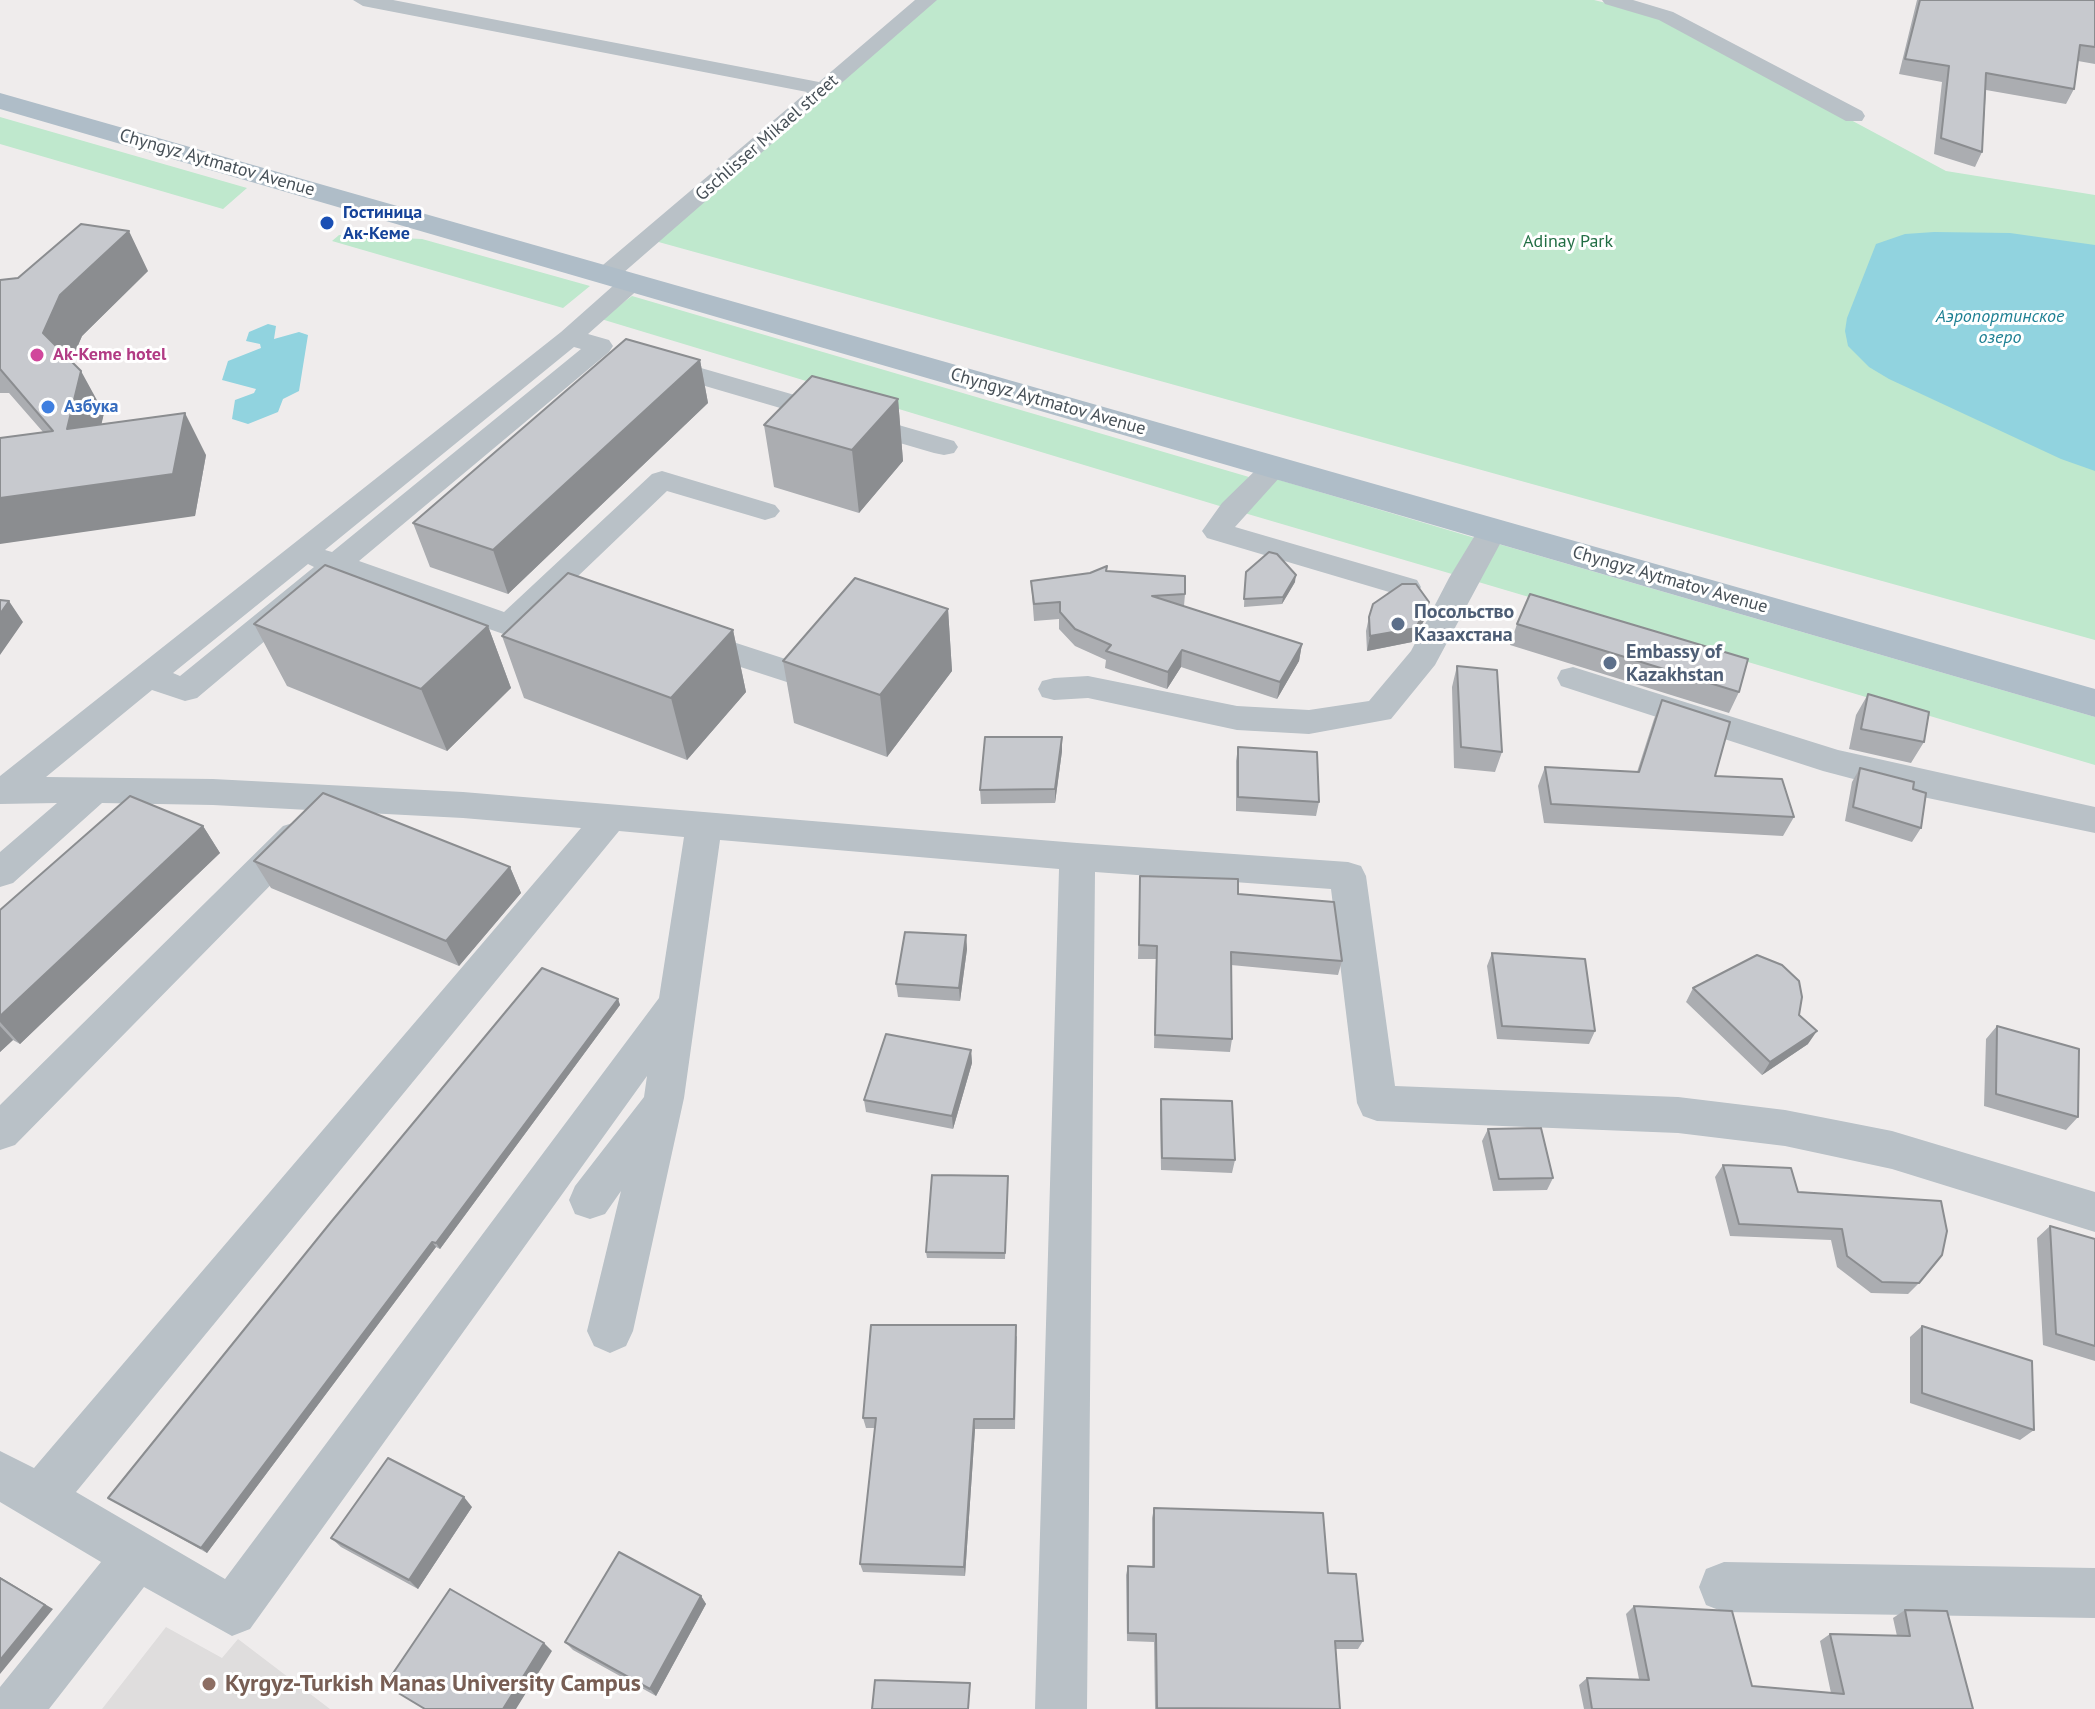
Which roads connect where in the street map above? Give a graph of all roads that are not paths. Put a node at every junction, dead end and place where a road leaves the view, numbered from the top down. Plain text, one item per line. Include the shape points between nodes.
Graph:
1 (363, 0) edge
2 (927, 0) edge
3 (1612, 0) edge
4 (824, 89) junction
5 (0, 101) edge
6 (1854, 116) dead end
7 (619, 279) junction
8 (570, 337) junction
9 (600, 346) junction
10 (944, 447) dead end
11 (1275, 467) junction
12 (765, 511) dead end
13 (1493, 529) junction
14 (302, 552) junction
15 (338, 564) junction
16 (1406, 587) edge
17 (584, 603) edge
18 (509, 625) junction
19 (660, 628) edge
20 (796, 674) dead end
21 (149, 677) junction
22 (1573, 678) dead end
23 (1054, 689) dead end
24 (2095, 703) edge
25 (97, 788) junction
26 (3, 791) edge
27 (333, 798) junction
28 (612, 816) junction
29 (2095, 820) edge
30 (704, 825) junction
31 (1077, 857) junction
32 (0, 873) edge
33 (679, 1001) junction
34 (664, 1098) junction
35 (0, 1132) edge
36 (590, 1200) dead end
37 (2095, 1212) edge
38 (610, 1331) dead end
39 (20, 1486) edge
40 (138, 1555) junction
41 (1724, 1587) dead end
42 (2095, 1593) edge
43 (16, 1709) edge
44 (1061, 1709) edge

1 - 4 street
2 - 4 street, Gschlisser Mikael street
3 - 6 street via 1666,16
4 - 7 street, Gschlisser Mikael street
5 - 7 main road, Chyngyz Aytmatov Avenue
7 - 8 street, Gschlisser Mikael street
7 - 11 main road, Chyngyz Aytmatov Avenue
8 - 9 street
8 - 14 street, Gschlisser Mikael street
9 - 10 street
9 - 15 street
11 - 13 main road, Chyngyz Aytmatov Avenue
11 - 16 street via 1217,531
12 - 18 street via 662,480
13 - 23 street via 1424,657 1379,711 1309,722 1237,718 1088,687
13 - 24 main road, Chyngyz Aytmatov Avenue
14 - 15 street
14 - 21 street, Gschlisser Mikael street
15 - 18 street
15 - 21 street via 185,690
17 - 18 street
19 - 20 street
21 - 26 street, Gschlisser Mikael street
22 - 29 street via 1835,762
25 - 26 street
25 - 27 street
25 - 32 street
27 - 28 street
27 - 35 street
28 - 30 street
28 - 39 street
30 - 31 street
30 - 33 street
31 - 37 street via 1348,876 1377,1103 1678,1115 1785,1128 1892,1150
31 - 44 street
33 - 34 street
33 - 40 street via 232,1611
34 - 36 street
34 - 38 street
39 - 40 street
40 - 43 street
41 - 42 street

